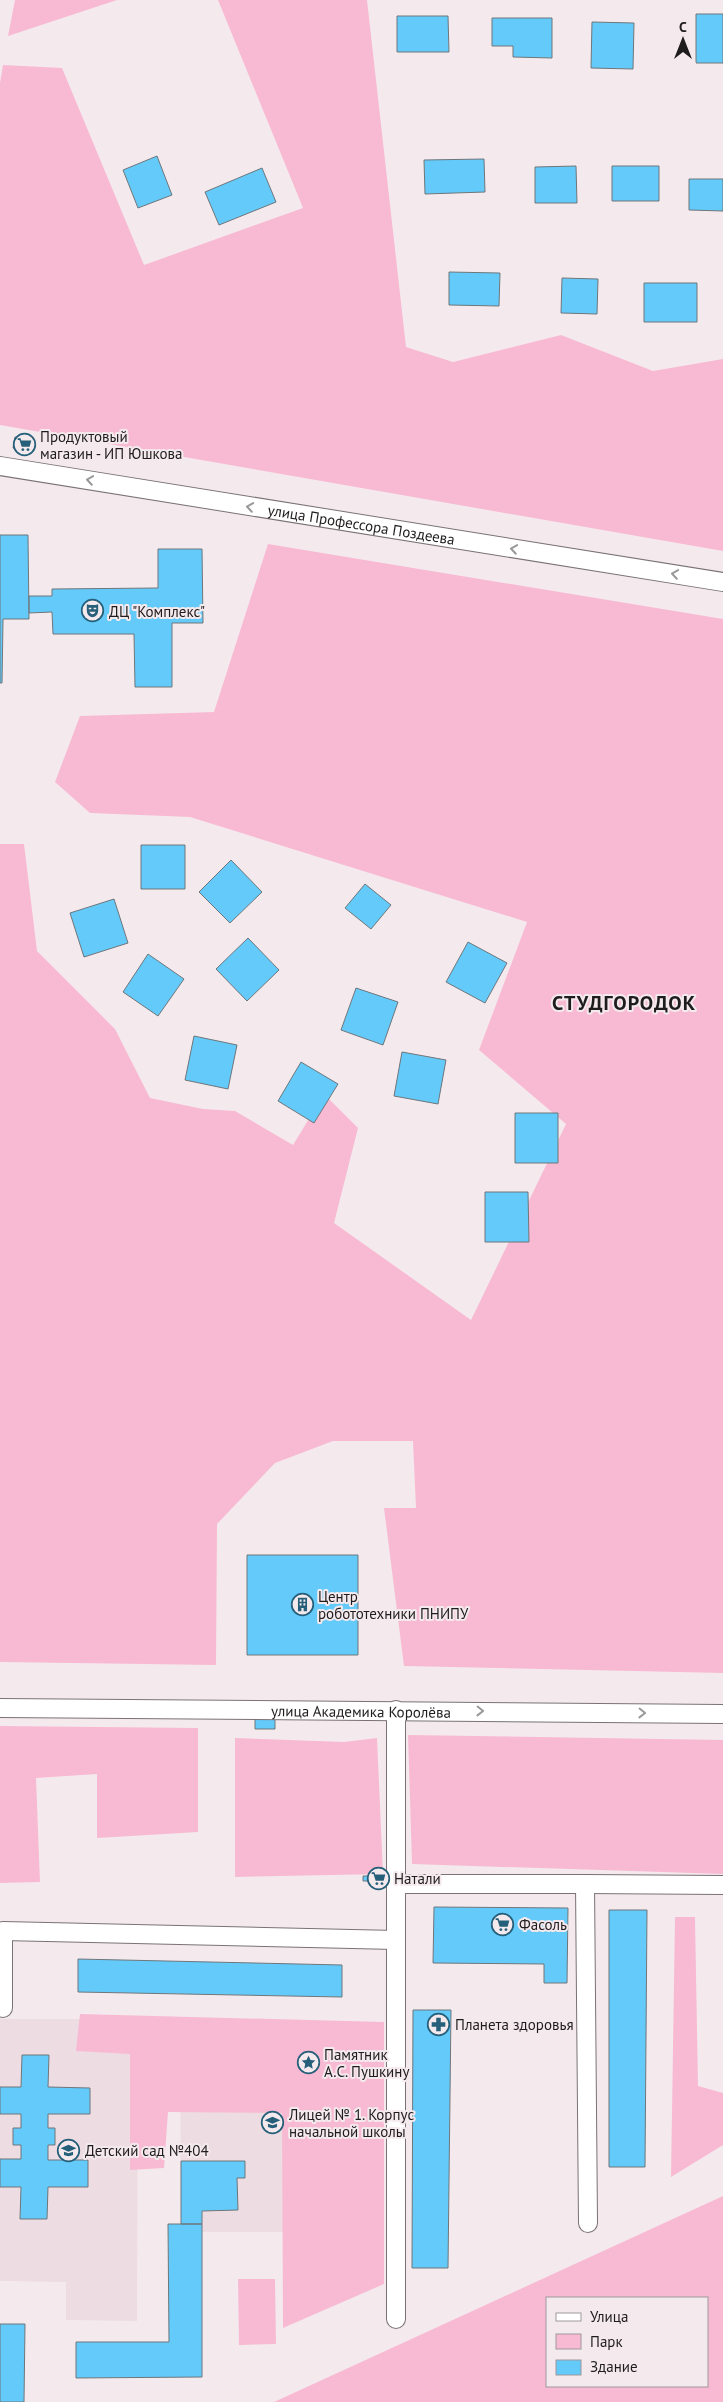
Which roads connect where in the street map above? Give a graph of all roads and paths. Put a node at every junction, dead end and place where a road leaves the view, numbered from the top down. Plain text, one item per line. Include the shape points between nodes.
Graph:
1 (0, 466) edge
2 (723, 582) edge
3 (0, 1708) edge
4 (396, 1710) junction
5 (723, 1714) edge
6 (396, 1884) junction
7 (585, 1884) junction
8 (723, 1885) edge
9 (1, 1930) edge
10 (396, 1940) junction
11 (3, 2008) dead end
12 (588, 2223) dead end
13 (396, 2319) dead end

2 -> 1 street, улица Профессора Поздеева
3 - 4 street, улица Академика Королёва
4 -> 5 street, улица Академика Королёва
4 - 6 street
6 - 7 street
6 - 10 street
7 - 8 street
7 - 12 street
9 - 10 street
9 - 11 street
10 - 13 street

